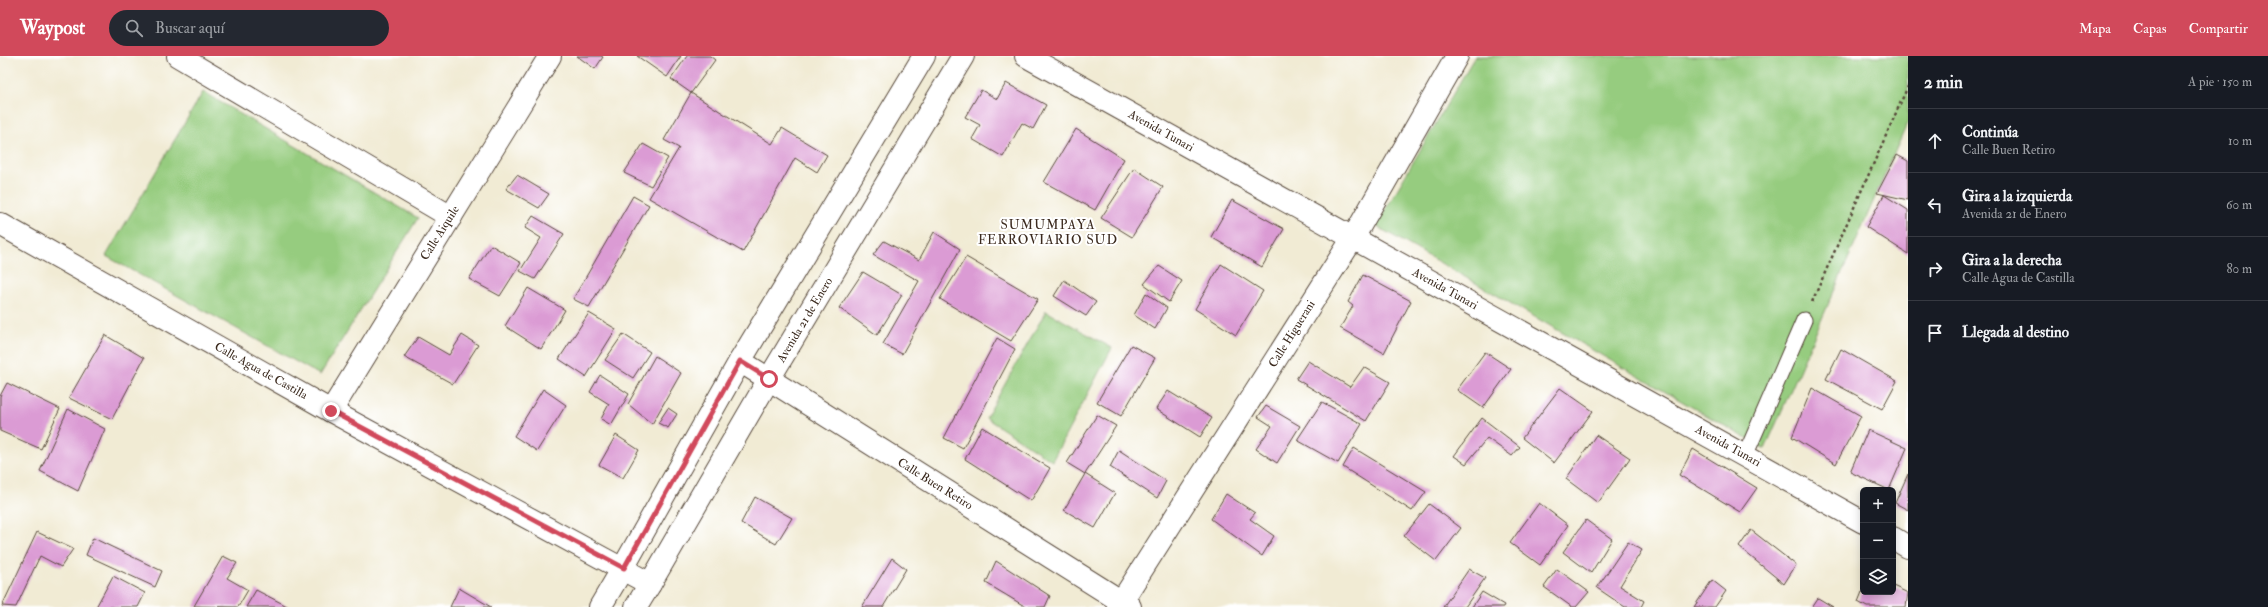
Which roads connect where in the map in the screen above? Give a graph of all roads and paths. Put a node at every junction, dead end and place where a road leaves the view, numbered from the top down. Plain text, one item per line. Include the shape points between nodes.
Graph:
1 (178, 56) edge
2 (550, 56) edge
3 (924, 56) edge
4 (963, 56) edge
5 (1026, 56) edge
6 (1457, 56) edge
7 (1908, 86) edge
8 (451, 216) junction
9 (0, 224) edge
10 (1353, 238) junction
11 (1804, 320) joint
12 (740, 361) junction
13 (769, 379) junction
14 (331, 411) junction
15 (1745, 456) junction
16 (1860, 520) edge
17 (1896, 540) edge
18 (1908, 547) edge
19 (624, 568) junction
20 (650, 584) junction
21 (1123, 605) edge
22 (600, 607) edge
23 (636, 607) edge

1 - 8 street
2 - 8 street, Calle Aiquile
3 - 12 street
4 - 13 street, Avenida 21 de Enero
5 - 10 street, Avenida Tunari
6 - 10 street, Calle Higuerani
7 - 11 path
8 - 14 street, Calle Aiquile
9 - 14 street, Calle Agua de Castilla
10 - 15 street, Avenida Tunari
10 - 21 street, Calle Higuerani
11 - 15 lane
12 - 13 street, Calle Buen Retiro
12 - 19 street
13 - 20 street, Avenida 21 de Enero
13 - 21 street, Calle Buen Retiro
14 - 19 street, Calle Agua de Castilla
15 - 16 street, Avenida Tunari
17 - 18 street
19 - 20 street, Calle Agua de Castilla
19 - 22 street
20 - 23 street, Avenida 21 de Enero

